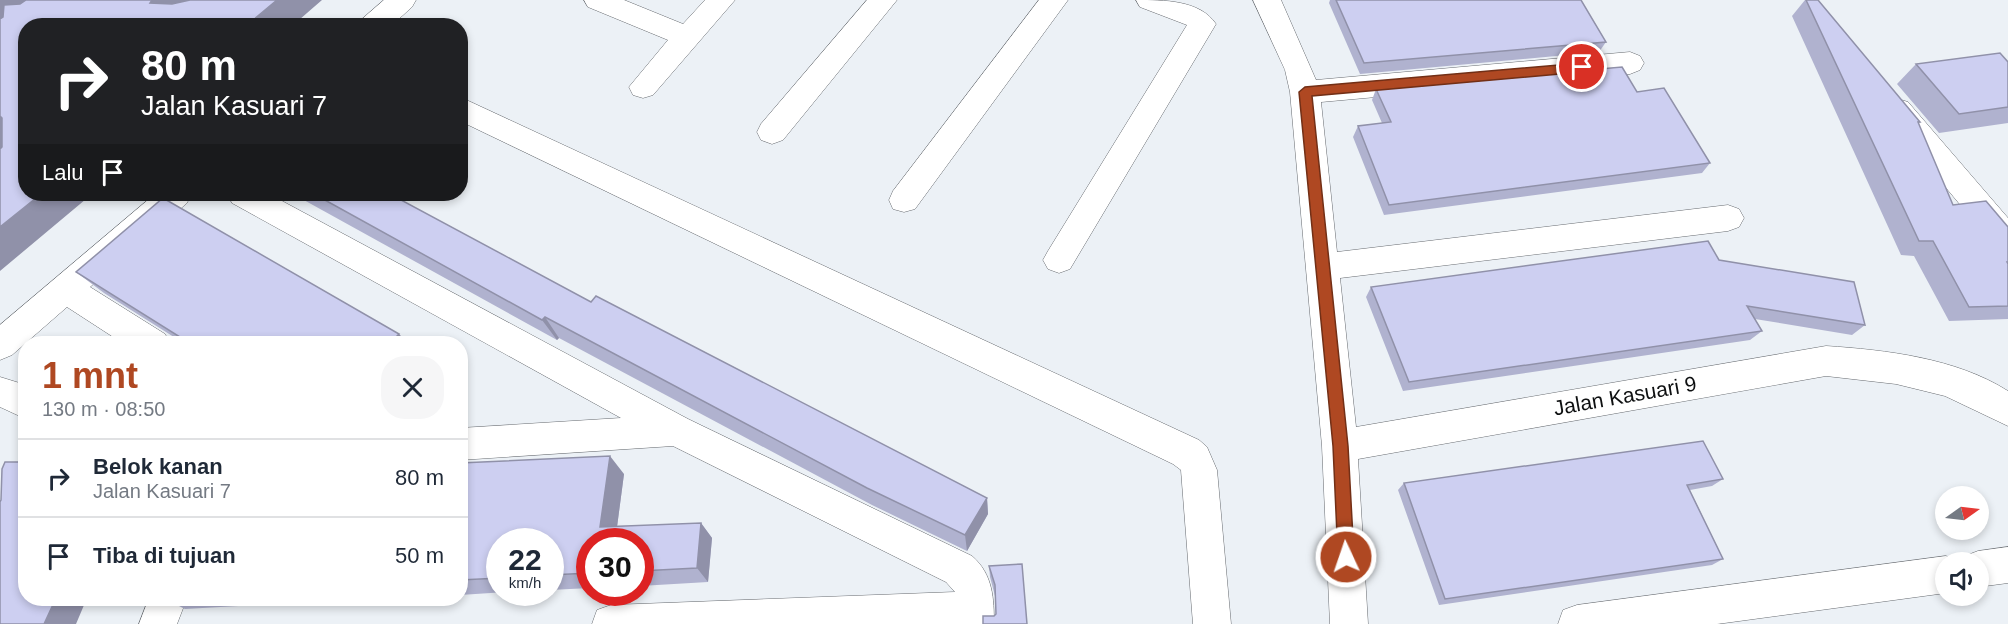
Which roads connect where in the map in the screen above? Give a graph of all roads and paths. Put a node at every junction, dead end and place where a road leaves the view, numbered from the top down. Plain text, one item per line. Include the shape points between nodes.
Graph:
1 (402, 0) edge
2 (598, 0) edge
3 (721, 0) edge
4 (883, 0) edge
5 (1054, 0) edge
6 (1150, 0) edge
7 (1267, 0) edge
8 (381, 18) edge
9 (687, 38) junction
10 (1629, 63) dead end
11 (643, 87) dead end
12 (1882, 90) edge
13 (1305, 92) junction
14 (468, 112) edge
15 (772, 132) dead end
16 (903, 200) dead end
17 (168, 201) edge
18 (256, 201) edge
19 (1728, 218) dead end
20 (2008, 240) edge
21 (1059, 260) dead end
22 (1323, 267) junction
23 (65, 289) junction
24 (140, 336) edge
25 (0, 345) edge
26 (0, 392) edge
27 (18, 398) edge
28 (2008, 410) edge
29 (676, 430) junction
30 (468, 443) edge
31 (1340, 446) junction
32 (2008, 565) edge
33 (1989, 568) edge
34 (1935, 575) edge
35 (165, 606) edge
36 (974, 617) edge
37 (158, 624) edge
38 (611, 624) edge
39 (1212, 624) edge
40 (1349, 624) edge
41 (1577, 624) edge

1 - 8 street
2 - 9 street
3 - 9 street
4 - 15 street
5 - 16 street
6 - 21 street via 1197,18 1202,24
7 - 13 street
9 - 11 street
10 - 13 street
12 - 20 street
13 - 22 street
14 - 39 street via 1186,452 1199,470
17 - 23 street
18 - 29 street
19 - 22 street
22 - 31 street
23 - 24 street
23 - 25 street
26 - 27 street
28 - 31 street, Jalan Kasuari 9 via 1974,390 1911,373 1826,361
29 - 30 street
29 - 36 street via 959,569 974,585
31 - 40 street
32 - 33 street
34 - 41 street
35 - 37 street
36 - 38 street

